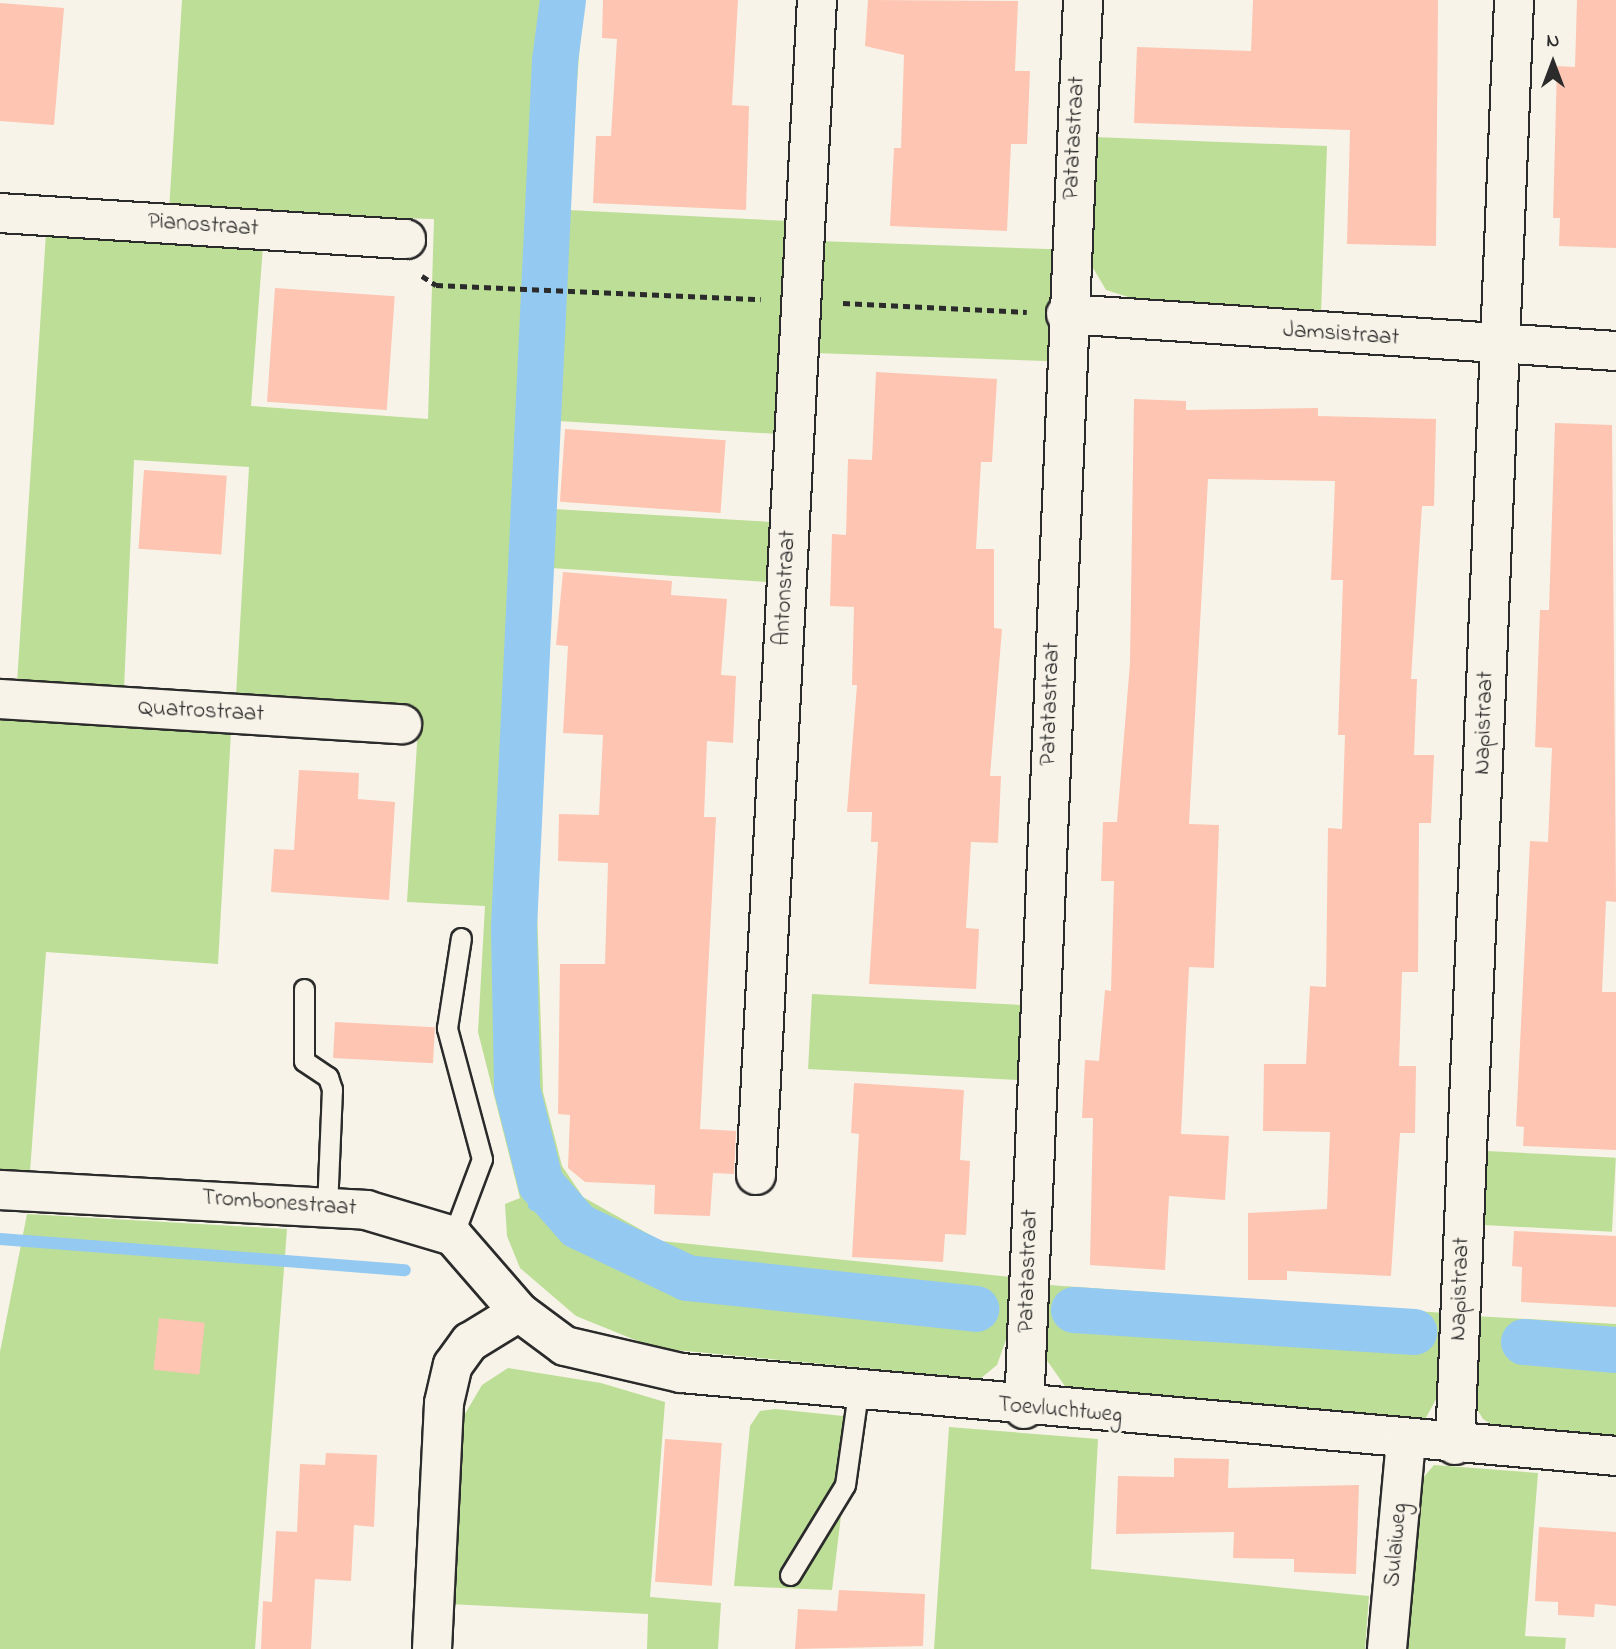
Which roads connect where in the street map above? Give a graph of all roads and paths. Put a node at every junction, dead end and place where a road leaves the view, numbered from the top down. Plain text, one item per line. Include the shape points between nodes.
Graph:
1 (817, 0) edge
2 (1083, 0) edge
3 (1514, 0) edge
4 (0, 213) edge
5 (406, 239) joint
6 (580, 291) dead end
7 (1066, 314) junction
8 (1501, 346) junction
9 (1616, 351) edge
10 (0, 699) edge
11 (402, 724) dead end
12 (461, 938) dead end
13 (304, 989) dead end
14 (756, 1175) dead end
15 (0, 1190) edge
16 (327, 1206) junction
17 (453, 1236) junction
18 (519, 1312) junction
19 (858, 1393) junction
20 (1024, 1409) junction
21 (1406, 1441) junction
22 (1455, 1445) junction
23 (1616, 1456) edge
24 (790, 1575) dead end
25 (432, 1649) edge
26 (1387, 1649) edge

1 - 14 street, Antonstraat
2 - 7 street, Patatastraat
3 - 8 street, Napistraat
4 - 5 street, Pianostraat
5 - 6 path via 417,272 436,285
7 - 8 street, Jamsistraat
7 - 20 street, Patatastraat
8 - 9 street, Jamsistraat
8 - 22 street, Napistraat
10 - 11 street, Quatrostraat
12 - 17 lane via 447,1028 482,1159
13 - 16 lane via 304,1061 328,1077 332,1089
15 - 16 street, Trombonestraat
16 - 17 street, Trombonestraat via 366,1210
17 - 18 street
18 - 19 street, Toevluchtweg via 565,1346 681,1373
18 - 25 street via 470,1342 453,1365 444,1404
19 - 20 street, Toevluchtweg
19 - 24 lane via 845,1485
20 - 21 street, Toevluchtweg
21 - 22 street, Toevluchtweg
21 - 26 street, Sulaiweg
22 - 23 street, Toevluchtweg

